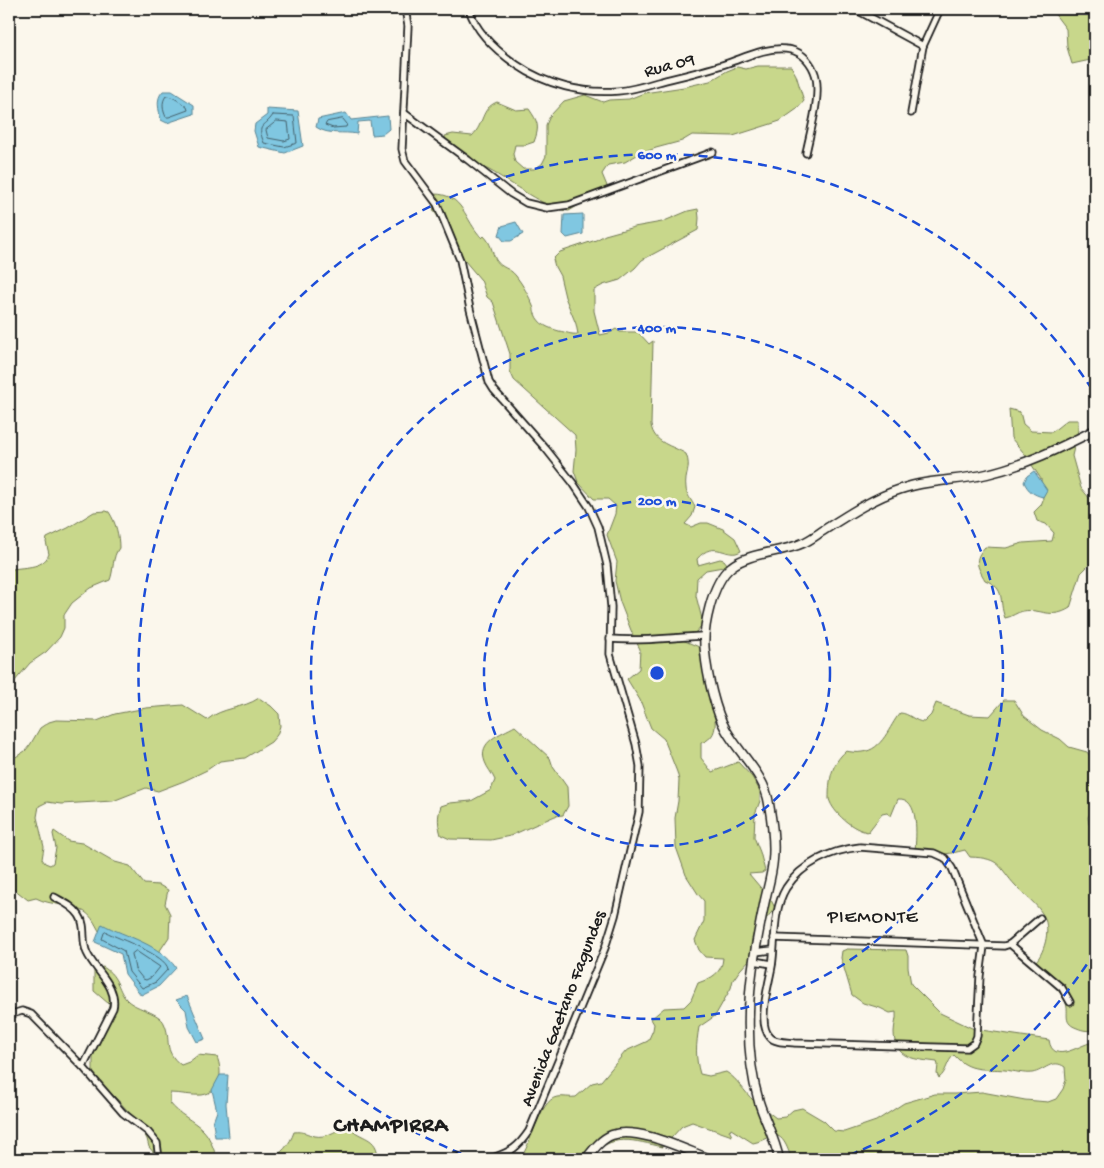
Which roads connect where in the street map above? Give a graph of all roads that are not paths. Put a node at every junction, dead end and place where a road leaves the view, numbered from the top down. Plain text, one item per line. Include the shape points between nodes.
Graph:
1 (405, 9) edge
2 (469, 9) edge
3 (855, 9) edge
4 (940, 9) edge
5 (923, 46) junction
6 (404, 113) junction
7 (911, 113) dead end
8 (713, 152) dead end
9 (806, 153) dead end
10 (1095, 430) edge
11 (704, 636) junction
12 (610, 639) junction
13 (54, 897) dead end
14 (1040, 918) dead end
15 (774, 938) junction
16 (1010, 944) junction
17 (984, 946) junction
18 (773, 950) junction
19 (756, 952) junction
20 (754, 961) junction
21 (772, 964) junction
22 (1070, 1002) dead end
23 (9, 1015) edge
24 (83, 1067) junction
25 (159, 1159) edge
26 (490, 1159) edge
27 (586, 1159) edge
28 (710, 1159) edge
29 (779, 1159) edge

1 - 6 street, Avenida Gaetano Fagundes via 408,26
2 - 9 street, Rua 09 via 478,28 502,54 529,74 561,86 596,92 628,90 769,50 796,51 815,73 817,87
3 - 5 street
4 - 5 street
5 - 7 street
6 - 8 street via 511,194 526,203 547,208 569,205
6 - 12 street, Avenida Gaetano Fagundes via 402,149 405,161 437,204 460,260 489,382 573,483 598,527 607,565
10 - 11 street via 1031,461 986,474 898,490 792,548 738,562 720,580
11 - 12 street
11 - 19 street via 711,686 724,727 736,748 760,776 769,800 773,862
12 - 26 street, Avenida Gaetano Fagundes via 610,654 640,766 639,812 630,855 605,948 535,1120 520,1144
13 - 24 street via 74,909 82,921 87,954 102,974 114,1000 111,1013
14 - 16 street
15 - 17 street
15 - 17 street via 780,901 796,875 833,853 860,847 934,853 945,858
15 - 18 street
16 - 17 street
16 - 22 street via 1062,988
17 - 21 street via 977,1036 967,1048 774,1041 768,1034 764,1018
18 - 19 street
18 - 21 street
19 - 20 street
20 - 21 street
20 - 29 street via 748,1036 751,1067 758,1100
23 - 24 street via 22,1011 31,1014
24 - 25 street via 123,1113 148,1132 157,1143
27 - 28 street via 604,1140 626,1133 647,1136

